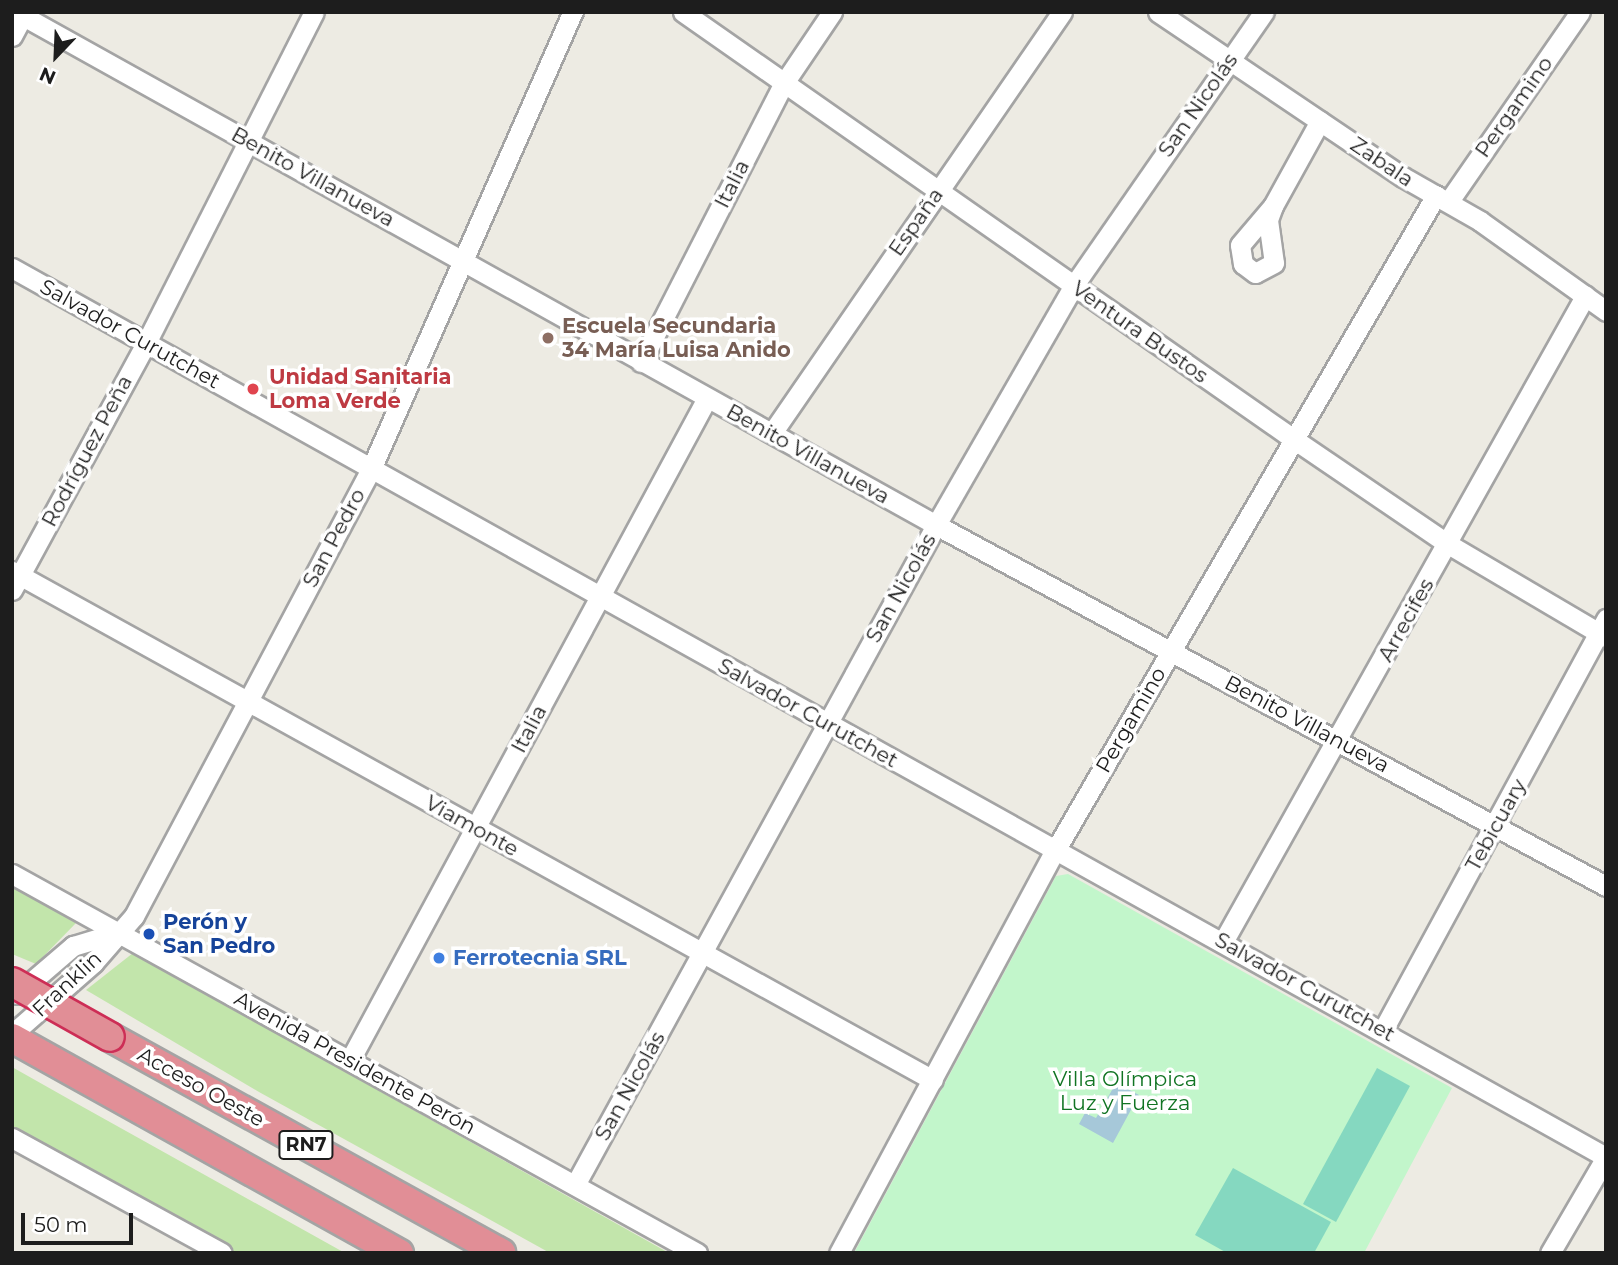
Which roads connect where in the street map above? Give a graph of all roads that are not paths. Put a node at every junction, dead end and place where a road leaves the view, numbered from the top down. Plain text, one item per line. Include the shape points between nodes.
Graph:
1 (314, 12) edge
2 (573, 12) edge
3 (682, 12) edge
4 (832, 12) edge
5 (1062, 12) edge
6 (1158, 12) edge
7 (1264, 12) edge
8 (1580, 12) edge
9 (21, 13) edge
10 (12, 36) edge
11 (1230, 60) junction
12 (784, 83) junction
13 (1320, 121) junction
14 (248, 140) junction
15 (937, 191) junction
16 (1442, 198) junction
17 (1273, 206) dead end
18 (464, 261) junction
19 (12, 268) edge
20 (1074, 285) junction
21 (1585, 296) junction
22 (1606, 311) edge
23 (146, 343) junction
24 (641, 362) junction
25 (707, 398) junction
26 (772, 433) junction
27 (1295, 440) junction
28 (371, 469) junction
29 (936, 525) junction
30 (1448, 544) junction
31 (15, 579) edge
32 (600, 597) junction
33 (1603, 630) edge
34 (1171, 653) junction
35 (247, 702) junction
36 (827, 724) junction
37 (1339, 739) junction
38 (1496, 825) junction
39 (475, 829) junction
40 (1056, 849) junction
41 (12, 874) edge
42 (1606, 886) edge
43 (118, 932) junction
44 (1223, 942) junction
45 (704, 953) junction
46 (12, 982) edge
47 (12, 998) edge
48 (1383, 1030) junction
49 (12, 1036) edge
50 (350, 1060) junction
51 (933, 1080) junction
52 (12, 1138) edge
53 (1606, 1157) edge
54 (575, 1185) junction
55 (222, 1253) edge
56 (399, 1253) edge
57 (501, 1253) edge
58 (697, 1253) edge
59 (839, 1253) edge
60 (1550, 1253) edge

1 - 14 street, Rodríguez Peña
2 - 18 street, San Pedro
3 - 12 street, Ventura Bustos
4 - 12 street, Italia
5 - 15 street, España
6 - 11 street, Zabala
7 - 11 street, San Nicolás
8 - 16 street, Pergamino
9 - 10 street
9 - 14 street, Benito Villanueva
11 - 13 street, Zabala
11 - 20 street, San Nicolás
12 - 15 street, Ventura Bustos
12 - 24 street, Italia
13 - 16 street, Zabala
13 - 17 street
14 - 18 street, Benito Villanueva
14 - 23 street, Rodríguez Peña
15 - 20 street, Ventura Bustos
15 - 26 street, España
16 - 21 street, Zabala
16 - 27 street, Pergamino
18 - 24 street, Benito Villanueva
18 - 28 street, San Pedro
19 - 23 street, Salvador Curutchet
20 - 27 street, Ventura Bustos
20 - 29 street, San Nicolás
21 - 22 street, Zabala
21 - 30 street, Arrecifes
23 - 28 street, Salvador Curutchet
23 - 31 street, Rodríguez Peña
24 - 25 street, Benito Villanueva
25 - 26 street, Benito Villanueva
25 - 32 street, Italia
26 - 29 street, Benito Villanueva
27 - 30 street, Ventura Bustos
27 - 34 street, Pergamino
28 - 32 street, Salvador Curutchet
28 - 35 street, San Pedro
29 - 34 street, Benito Villanueva
29 - 36 street, San Nicolás
30 - 33 street, Ventura Bustos
30 - 37 street, Arrecifes
31 - 35 street, Viamonte
32 - 36 street, Salvador Curutchet
32 - 39 street, Italia
33 - 38 street, Tebicuary
34 - 37 street, Benito Villanueva
34 - 40 street, Pergamino
35 - 39 street, Viamonte
35 - 43 street, San Pedro via 134,916
36 - 40 street, Salvador Curutchet
36 - 45 street, San Nicolás
37 - 38 street, Benito Villanueva
37 - 44 street, Arrecifes
38 - 42 street, Benito Villanueva
38 - 48 street, Tebicuary
39 - 45 street, Viamonte
39 - 50 street, Italia
40 - 44 street, Salvador Curutchet
40 - 51 street, Pergamino
41 - 43 street, Avenida Presidente Perón
43 - 47 street via 74,946
43 - 49 street, Franklin via 93,963
43 - 50 street, Avenida Presidente Perón
44 - 48 street, Salvador Curutchet
45 - 51 street, Viamonte
45 - 54 street, San Nicolás
46 - 57 highway, Acceso Oeste / RN7, bridge
48 - 53 street, Salvador Curutchet
49 - 56 highway, RN7
50 - 54 street, Avenida Presidente Perón
51 - 59 street, Pergamino
52 - 55 street
53 - 60 street
54 - 58 street, Avenida Presidente Perón

